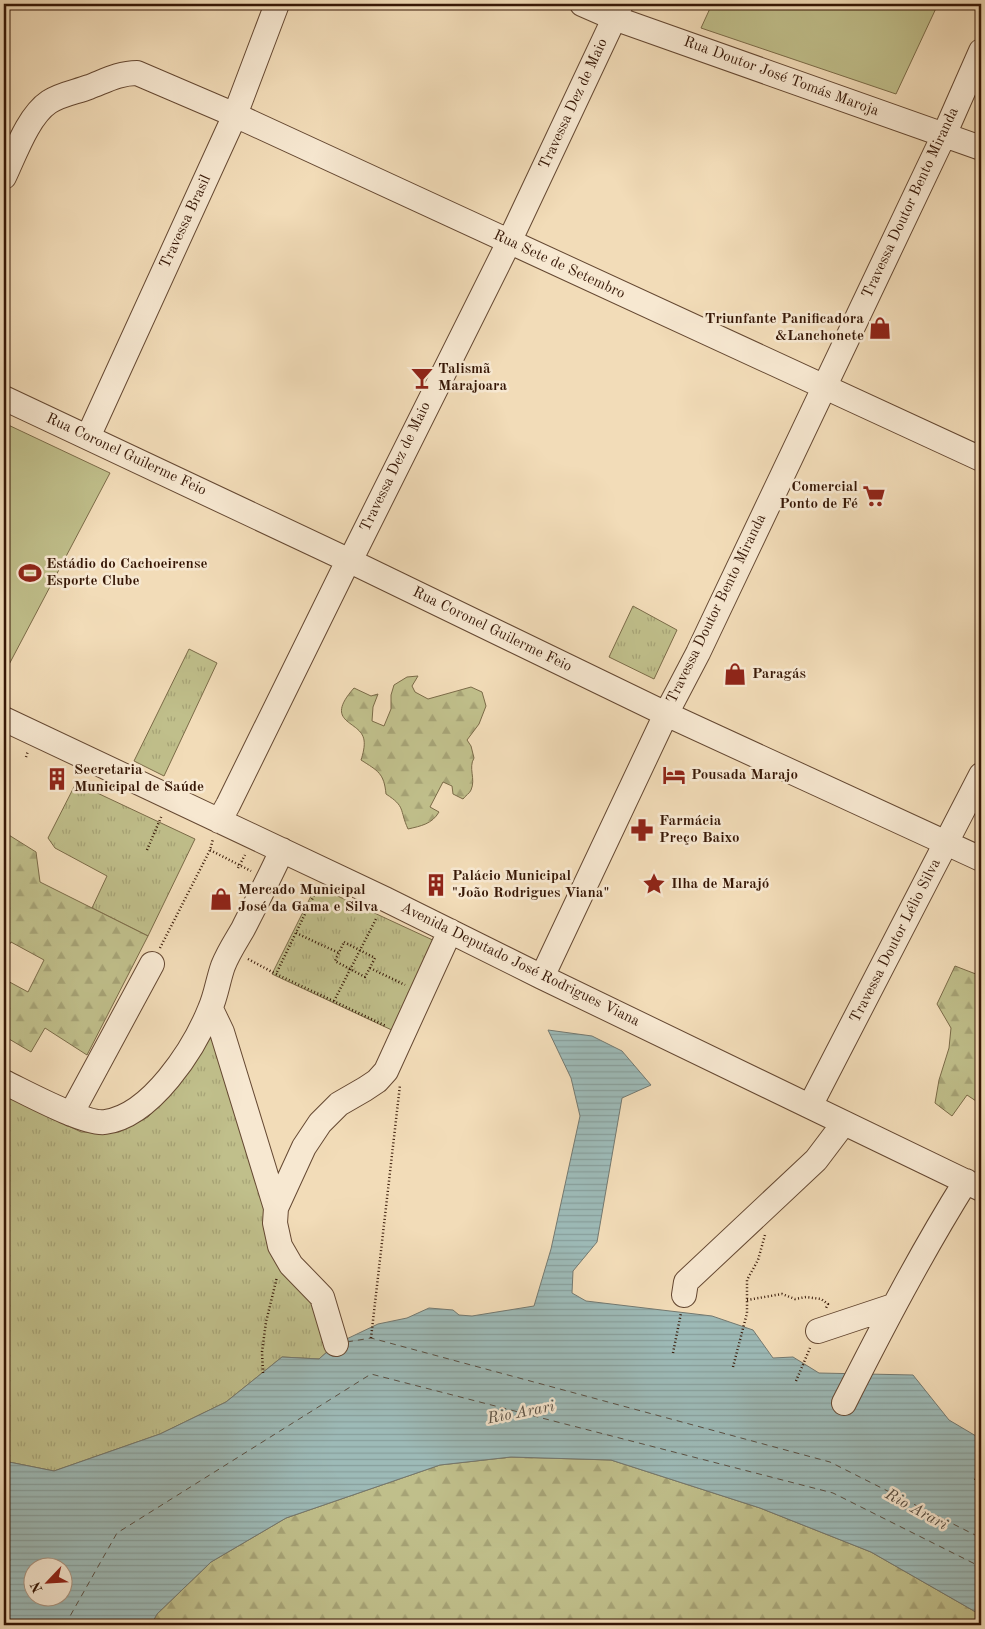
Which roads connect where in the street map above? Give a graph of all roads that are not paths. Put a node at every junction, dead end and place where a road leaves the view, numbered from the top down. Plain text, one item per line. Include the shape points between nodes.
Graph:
1 (277, 4) edge
2 (582, 4) edge
3 (618, 11) edge
4 (981, 51) edge
5 (235, 114) junction
6 (944, 135) junction
7 (981, 148) edge
8 (4, 177) edge
9 (509, 242) junction
10 (823, 386) junction
11 (4, 398) edge
12 (88, 437) junction
13 (981, 459) edge
14 (350, 561) junction
15 (666, 714) junction
16 (4, 719) edge
17 (981, 775) edge
18 (219, 821) junction
19 (946, 843) junction
20 (282, 850) junction
21 (981, 860) edge
22 (450, 930) junction
23 (152, 964) road end
24 (542, 977) junction
25 (211, 1009) junction
26 (4, 1082) edge
27 (810, 1106) junction
28 (81, 1118) junction
29 (844, 1123) junction
30 (973, 1185) edge
31 (276, 1208) junction
32 (684, 1295) road end
33 (893, 1306) junction
34 (818, 1331) road end
35 (336, 1344) dead end
36 (844, 1403) dead end

1 - 5 street, Travessa Brasil
2 - 3 street, Rua Doutor José Tomás Maroja
3 - 6 street, Rua Doutor José Tomás Maroja
3 - 9 street, Travessa Dez de Maio
4 - 6 street, Travessa Doutor Bento Miranda
5 - 8 street, Rua Sete de Setembro via 136,74 126,73 50,102 39,110
5 - 9 street, Rua Sete de Setembro
5 - 12 street, Travessa Brasil
6 - 7 street, Rua Doutor José Tomás Maroja
6 - 10 street, Travessa Doutor Bento Miranda
9 - 10 street, Rua Sete de Setembro
9 - 14 street, Travessa Dez de Maio
10 - 13 street, Rua Sete de Setembro
10 - 15 street, Travessa Doutor Bento Miranda via 698,653
11 - 12 street, Rua Coronel Guilerme Feio
12 - 14 street, Rua Coronel Guilerme Feio
14 - 15 street, Rua Coronel Guilerme Feio
14 - 18 street, Travessa Dez de Maio
15 - 19 street, Rua Coronel Guilerme Feio
15 - 24 street, Travessa Doutor Bento Miranda
16 - 18 street, Avenida Deputado José Rodrigues Viana
17 - 19 street, Travessa Doutor Lélio Silva
18 - 20 street, Avenida Deputado José Rodrigues Viana
19 - 21 street, Rua Coronel Guilerme Feio
19 - 27 street, Travessa Doutor Lélio Silva
20 - 22 street, Avenida Deputado José Rodrigues Viana
20 - 25 street via 224,966
22 - 24 street, Avenida Deputado José Rodrigues Viana
22 - 31 street via 395,1027 386,1071 366,1089 339,1104 320,1123 304,1147
23 - 28 street
24 - 27 street, Avenida Deputado José Rodrigues Viana
25 - 28 street via 166,1082 140,1107 124,1118 104,1122
25 - 31 street via 222,1032
26 - 28 street
27 - 29 street, Avenida Deputado José Rodrigues Viana
29 - 30 street, Avenida Deputado José Rodrigues Viana
29 - 32 street via 816,1160 686,1282
30 - 33 street via 939,1224
31 - 35 street via 275,1223 280,1246 291,1265 322,1297
33 - 34 street
33 - 36 street

